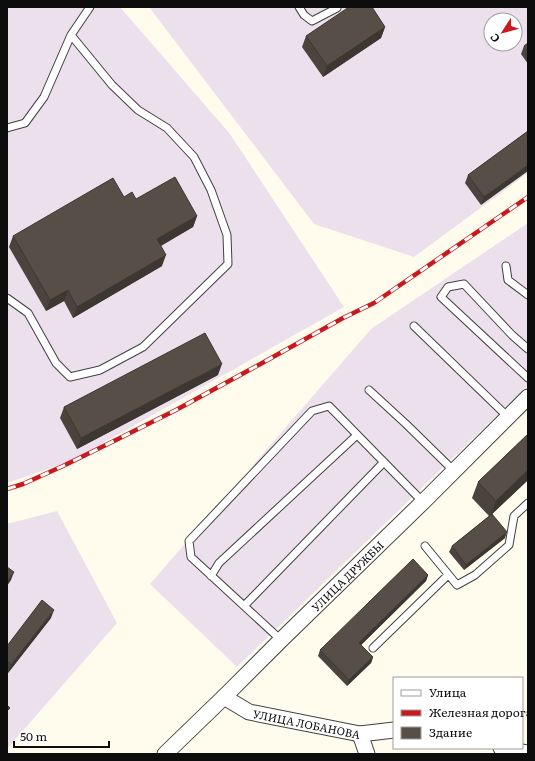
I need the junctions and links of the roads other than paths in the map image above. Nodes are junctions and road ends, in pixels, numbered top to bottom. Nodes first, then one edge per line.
1 (90, 7) edge
2 (299, 7) edge
3 (337, 8) edge
4 (71, 35) junction
5 (7, 128) edge
6 (506, 266) dead end
7 (528, 295) edge
8 (7, 298) edge
9 (414, 326) dead end
10 (528, 349) edge
11 (528, 378) edge
12 (369, 390) dead end
13 (528, 397) edge
14 (508, 417) junction
15 (357, 435) junction
16 (384, 462) junction
17 (454, 471) junction
18 (423, 502) junction
19 (528, 503) edge
20 (425, 546) dead end
21 (448, 575) junction
22 (211, 576) junction
23 (244, 606) junction
24 (281, 640) junction
25 (373, 648) dead end
26 (224, 697) junction
27 (393, 730) edge
28 (360, 734) junction
29 (506, 749) edge
30 (528, 753) edge
31 (165, 754) edge
32 (367, 754) edge

1 - 4 lane
2 - 3 lane
4 - 5 lane
4 - 8 lane
6 - 7 lane
9 - 14 lane
10 - 11 lane
12 - 17 lane
13 - 14 street, УЛИЦА ДРУЖБЫ
14 - 17 street, УЛИЦА ДРУЖБЫ
15 - 16 lane
15 - 22 lane
15 - 22 lane
16 - 18 lane
16 - 23 lane
17 - 18 street, УЛИЦА ДРУЖБЫ
18 - 24 street, УЛИЦА ДРУЖБЫ
19 - 21 lane
20 - 21 lane
21 - 25 lane
22 - 23 lane
23 - 24 lane
24 - 26 street, УЛИЦА ДРУЖБЫ
26 - 28 street, УЛИЦА ЛОБАНОВА
26 - 31 street, УЛИЦА ДРУЖБЫ
27 - 28 street, УЛИЦА ЛОБАНОВА
28 - 32 street
29 - 30 street

